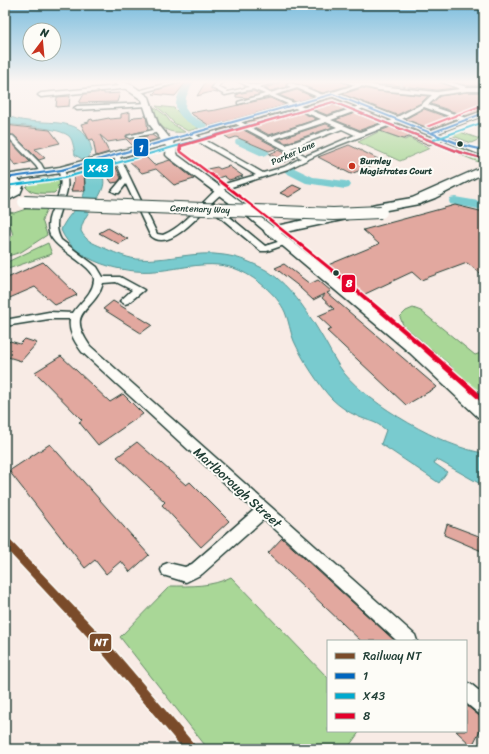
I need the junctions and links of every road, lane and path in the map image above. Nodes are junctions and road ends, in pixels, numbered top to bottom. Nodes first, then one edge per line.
1 (151, 116) edge
2 (257, 116) edge
3 (317, 116) edge
4 (337, 116) edge
5 (387, 116) edge
6 (404, 116) edge
7 (455, 116) edge
8 (476, 116) edge
9 (326, 120) junction
10 (397, 120) junction
11 (466, 120) junction
12 (236, 122) junction
13 (342, 127) junction
14 (158, 131) junction
15 (431, 133) junction
16 (190, 135) junction
17 (361, 135) junction
18 (130, 136) dead end
19 (11, 137) dead end
20 (269, 139) junction
21 (168, 141) junction
22 (286, 148) junction
23 (135, 149) junction
24 (484, 153) edge
25 (116, 155) junction
26 (172, 155) junction
27 (307, 159) junction
28 (484, 169) edge
29 (61, 170) junction
30 (40, 173) junction
31 (263, 176) junction
32 (484, 176) edge
33 (6, 178) edge
34 (127, 178) junction
35 (218, 190) junction
36 (116, 191) dead end
37 (21, 193) junction
38 (5, 198) edge
39 (5, 201) edge
40 (206, 203) junction
41 (379, 210) junction
42 (354, 214) junction
43 (271, 231) junction
44 (284, 242) junction
45 (99, 280) junction
46 (125, 301) dead end
47 (5, 323) edge
48 (74, 323) junction
49 (484, 412) edge
50 (264, 510) junction
51 (168, 570) dead end
52 (409, 640) edge
53 (467, 692) edge
54 (484, 707) edge

1 - 14 street
2 - 12 street
3 - 9 street
4 - 9 street
5 - 10 street
6 - 10 street, Parker Lane
7 - 11 street
8 - 11 street
9 - 13 street
9 - 20 street
10 - 15 street
10 - 17 street, Parker Lane
11 - 15 street
12 - 16 street
12 - 20 street
13 - 17 street
13 - 22 street
14 - 16 street
14 - 18 street
14 - 21 street
15 - 24 street
16 - 21 street
16 - 31 street
17 - 27 street, Parker Lane
19 - 30 street
20 - 22 street
21 - 23 street
21 - 26 street
22 - 27 street
23 - 25 street
23 - 26 street
25 - 29 street
25 - 34 street
26 - 35 street
27 - 31 street, Parker Lane
28 - 41 main road, Centenary Way
29 - 30 street
29 - 45 street
30 - 33 street
30 - 37 street
31 - 35 street, Parker Lane
32 - 41 main road, Centenary Way
33 - 37 main road
34 - 36 street
34 - 40 street
35 - 40 street
35 - 43 street
37 - 38 main road
37 - 39 main road, Centenary Way
37 - 41 main road, Centenary Way
37 - 42 main road, Centenary Way, bridge
40 - 44 street
41 - 42 main road, Centenary Way, bridge
42 - 43 main road, bridge
43 - 44 street
44 - 49 street
45 - 46 street
45 - 48 street
47 - 48 street
48 - 50 street, Marlborough Street
50 - 51 street
50 - 52 street, Marlborough Street
53 - 54 street

